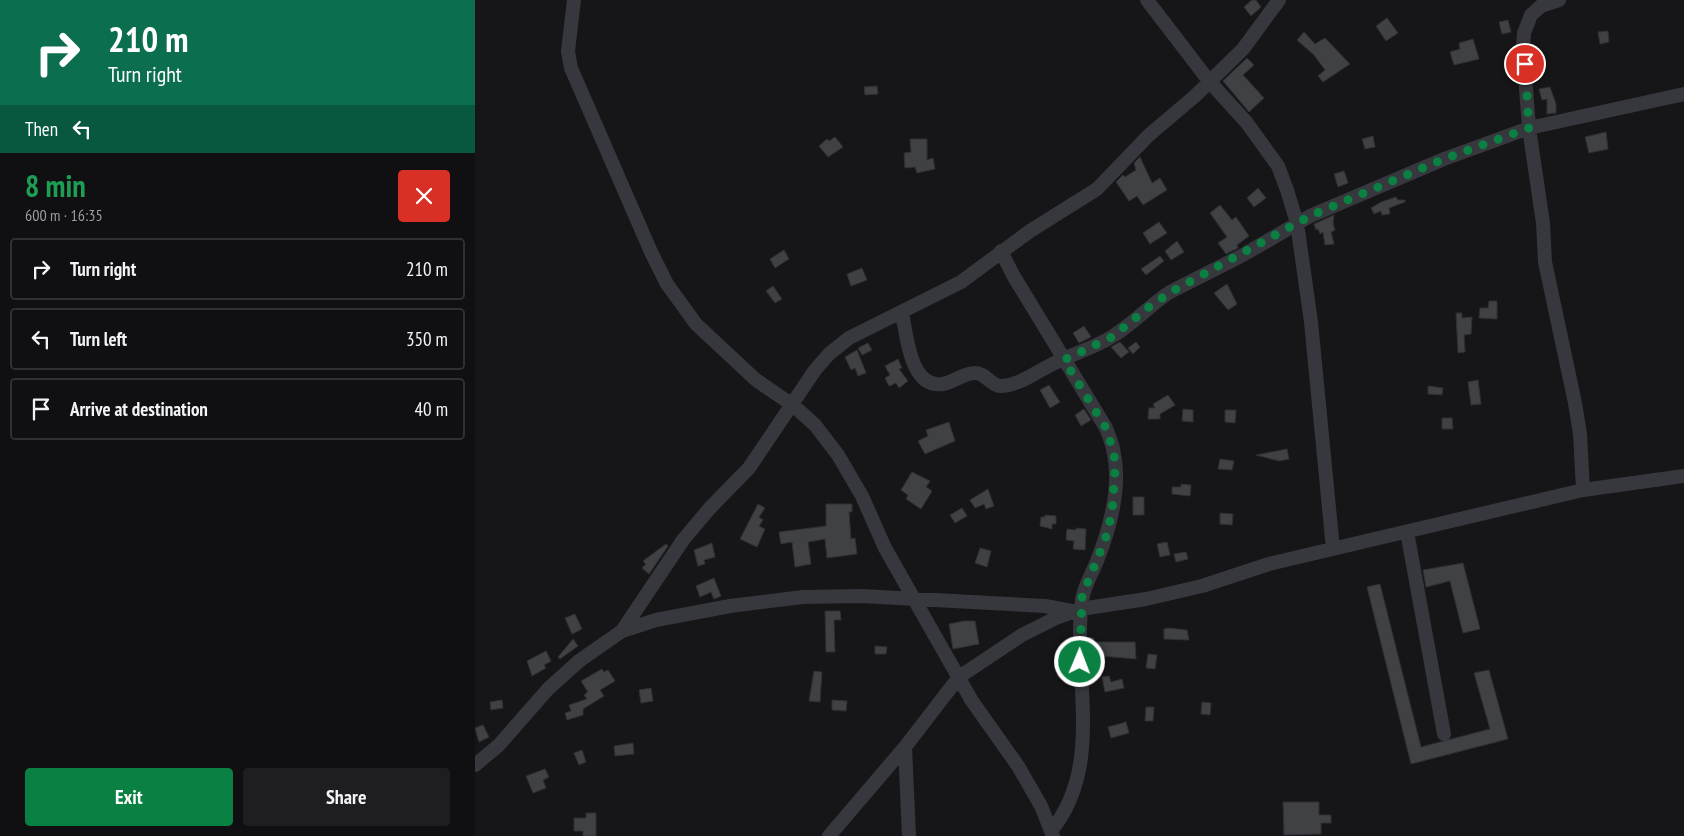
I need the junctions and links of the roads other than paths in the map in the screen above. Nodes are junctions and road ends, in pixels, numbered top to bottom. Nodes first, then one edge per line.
1 (574, 0) edge
2 (1147, 0) edge
3 (1279, 0) edge
4 (1559, 0) edge
5 (1209, 81) junction
6 (1684, 94) edge
7 (1529, 128) junction
8 (1297, 223) junction
9 (1001, 251) junction
10 (901, 313) junction
11 (1064, 360) junction
12 (794, 406) junction
13 (1684, 476) edge
14 (1583, 490) junction
15 (1407, 532) junction
16 (1333, 549) junction
17 (915, 601) junction
18 (1077, 610) junction
19 (622, 631) junction
20 (959, 677) junction
21 (1444, 734) dead end
22 (905, 747) junction
23 (475, 765) edge
24 (1052, 834) edge
25 (829, 836) edge
26 (909, 836) edge

1 - 12 street
2 - 5 street
3 - 5 street
4 - 7 street
5 - 8 street
5 - 9 street
6 - 7 street
7 - 8 street
7 - 14 street
8 - 11 street
8 - 16 street
9 - 10 street
9 - 11 street
10 - 11 street
10 - 12 street
11 - 18 street
12 - 17 street
12 - 19 street
13 - 14 street
14 - 15 street
15 - 16 street
15 - 21 street
16 - 18 street
17 - 18 street
17 - 19 street
17 - 20 street
18 - 20 street
18 - 24 street
19 - 23 street
20 - 22 street
20 - 24 street
22 - 25 street
22 - 26 street

